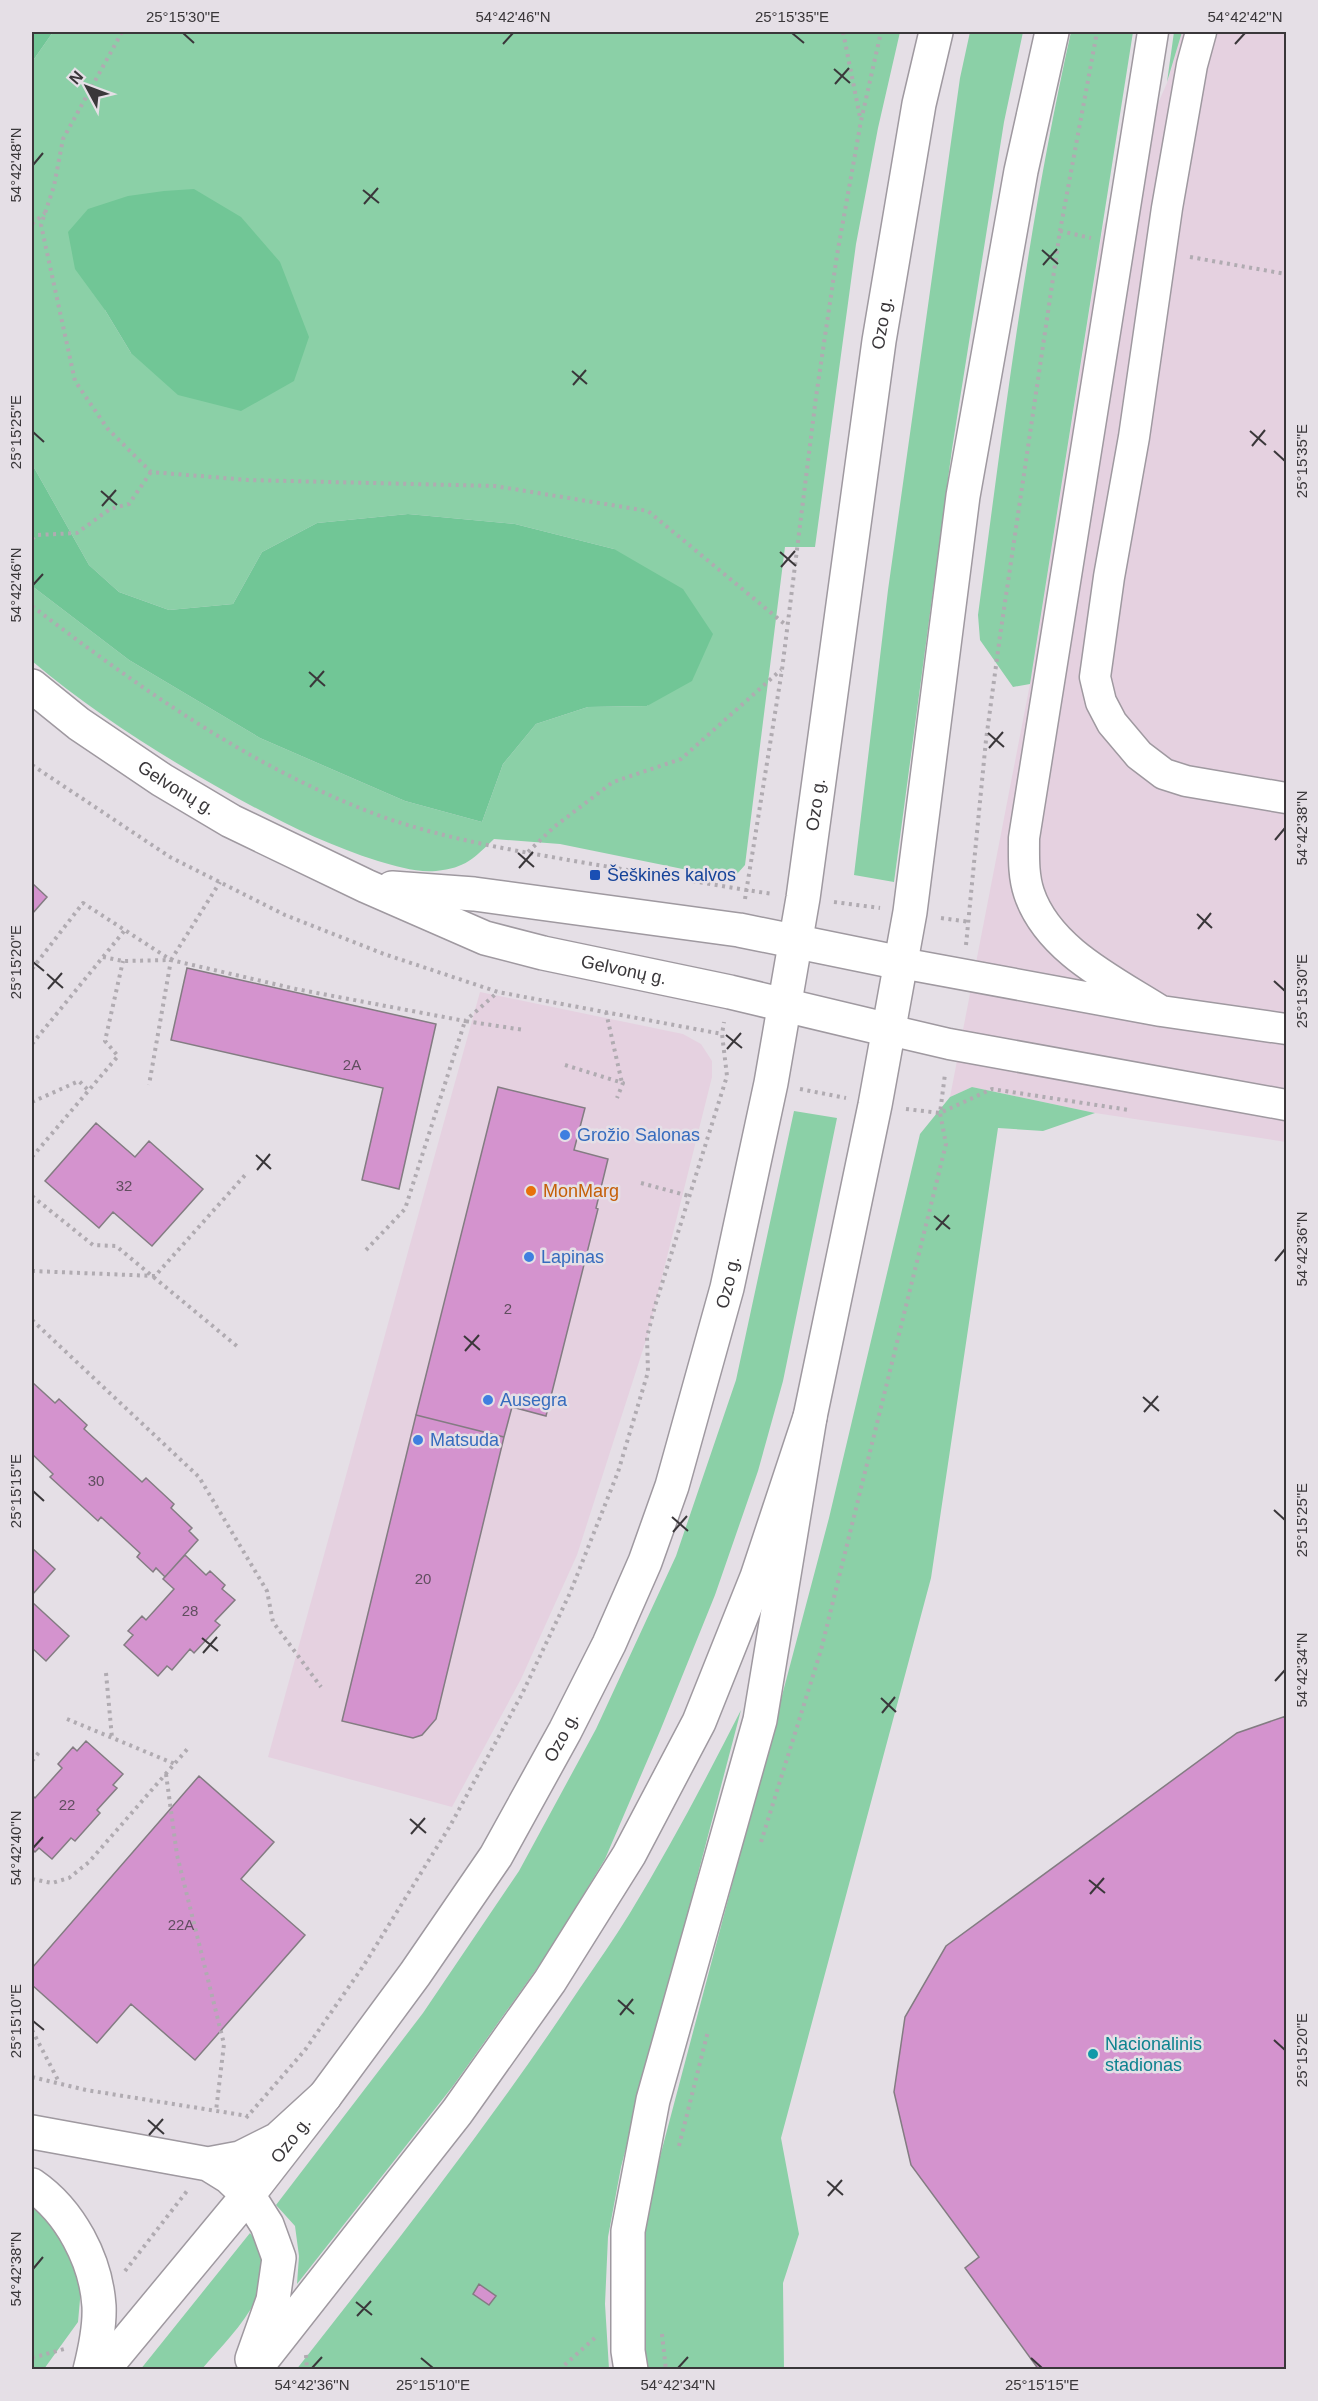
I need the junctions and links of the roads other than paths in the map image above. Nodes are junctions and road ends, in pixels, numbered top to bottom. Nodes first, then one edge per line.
1 (936, 32) edge
2 (1052, 32) edge
3 (1153, 32) edge
4 (1201, 32) edge
5 (32, 686) edge
6 (1287, 798) edge
7 (366, 886) junction
8 (795, 942) junction
9 (901, 963) junction
10 (784, 1005) junction
11 (1161, 1011) junction
12 (1287, 1029) edge
13 (889, 1030) junction
14 (1287, 1105) edge
15 (810, 1417) junction
16 (325, 2097) junction
17 (32, 2132) edge
18 (208, 2164) junction
19 (32, 2185) edge
20 (248, 2195) junction
21 (79, 2359) edge
22 (103, 2370) edge
23 (248, 2370) edge
24 (254, 2370) edge
25 (631, 2370) edge

1 - 8 main road, Ozo g.
2 - 9 main road
3 - 11 street
4 - 6 street
5 - 7 main road, Gelvonų g.
7 - 8 main road, Gelvonų g.
7 - 10 main road, Gelvonų g.
8 - 9 main road, Gelvonų g.
8 - 10 main road, Ozo g.
9 - 11 street
9 - 13 main road
10 - 13 main road, Gelvonų g.
10 - 16 main road, Ozo g.
11 - 12 street
13 - 14 street
13 - 15 main road
15 - 24 main road
15 - 25 main road
16 - 18 main road
16 - 20 main road, Ozo g.
17 - 18 main road
18 - 20 main road
19 - 21 main road
20 - 22 main road, Ozo g.
20 - 23 main road

